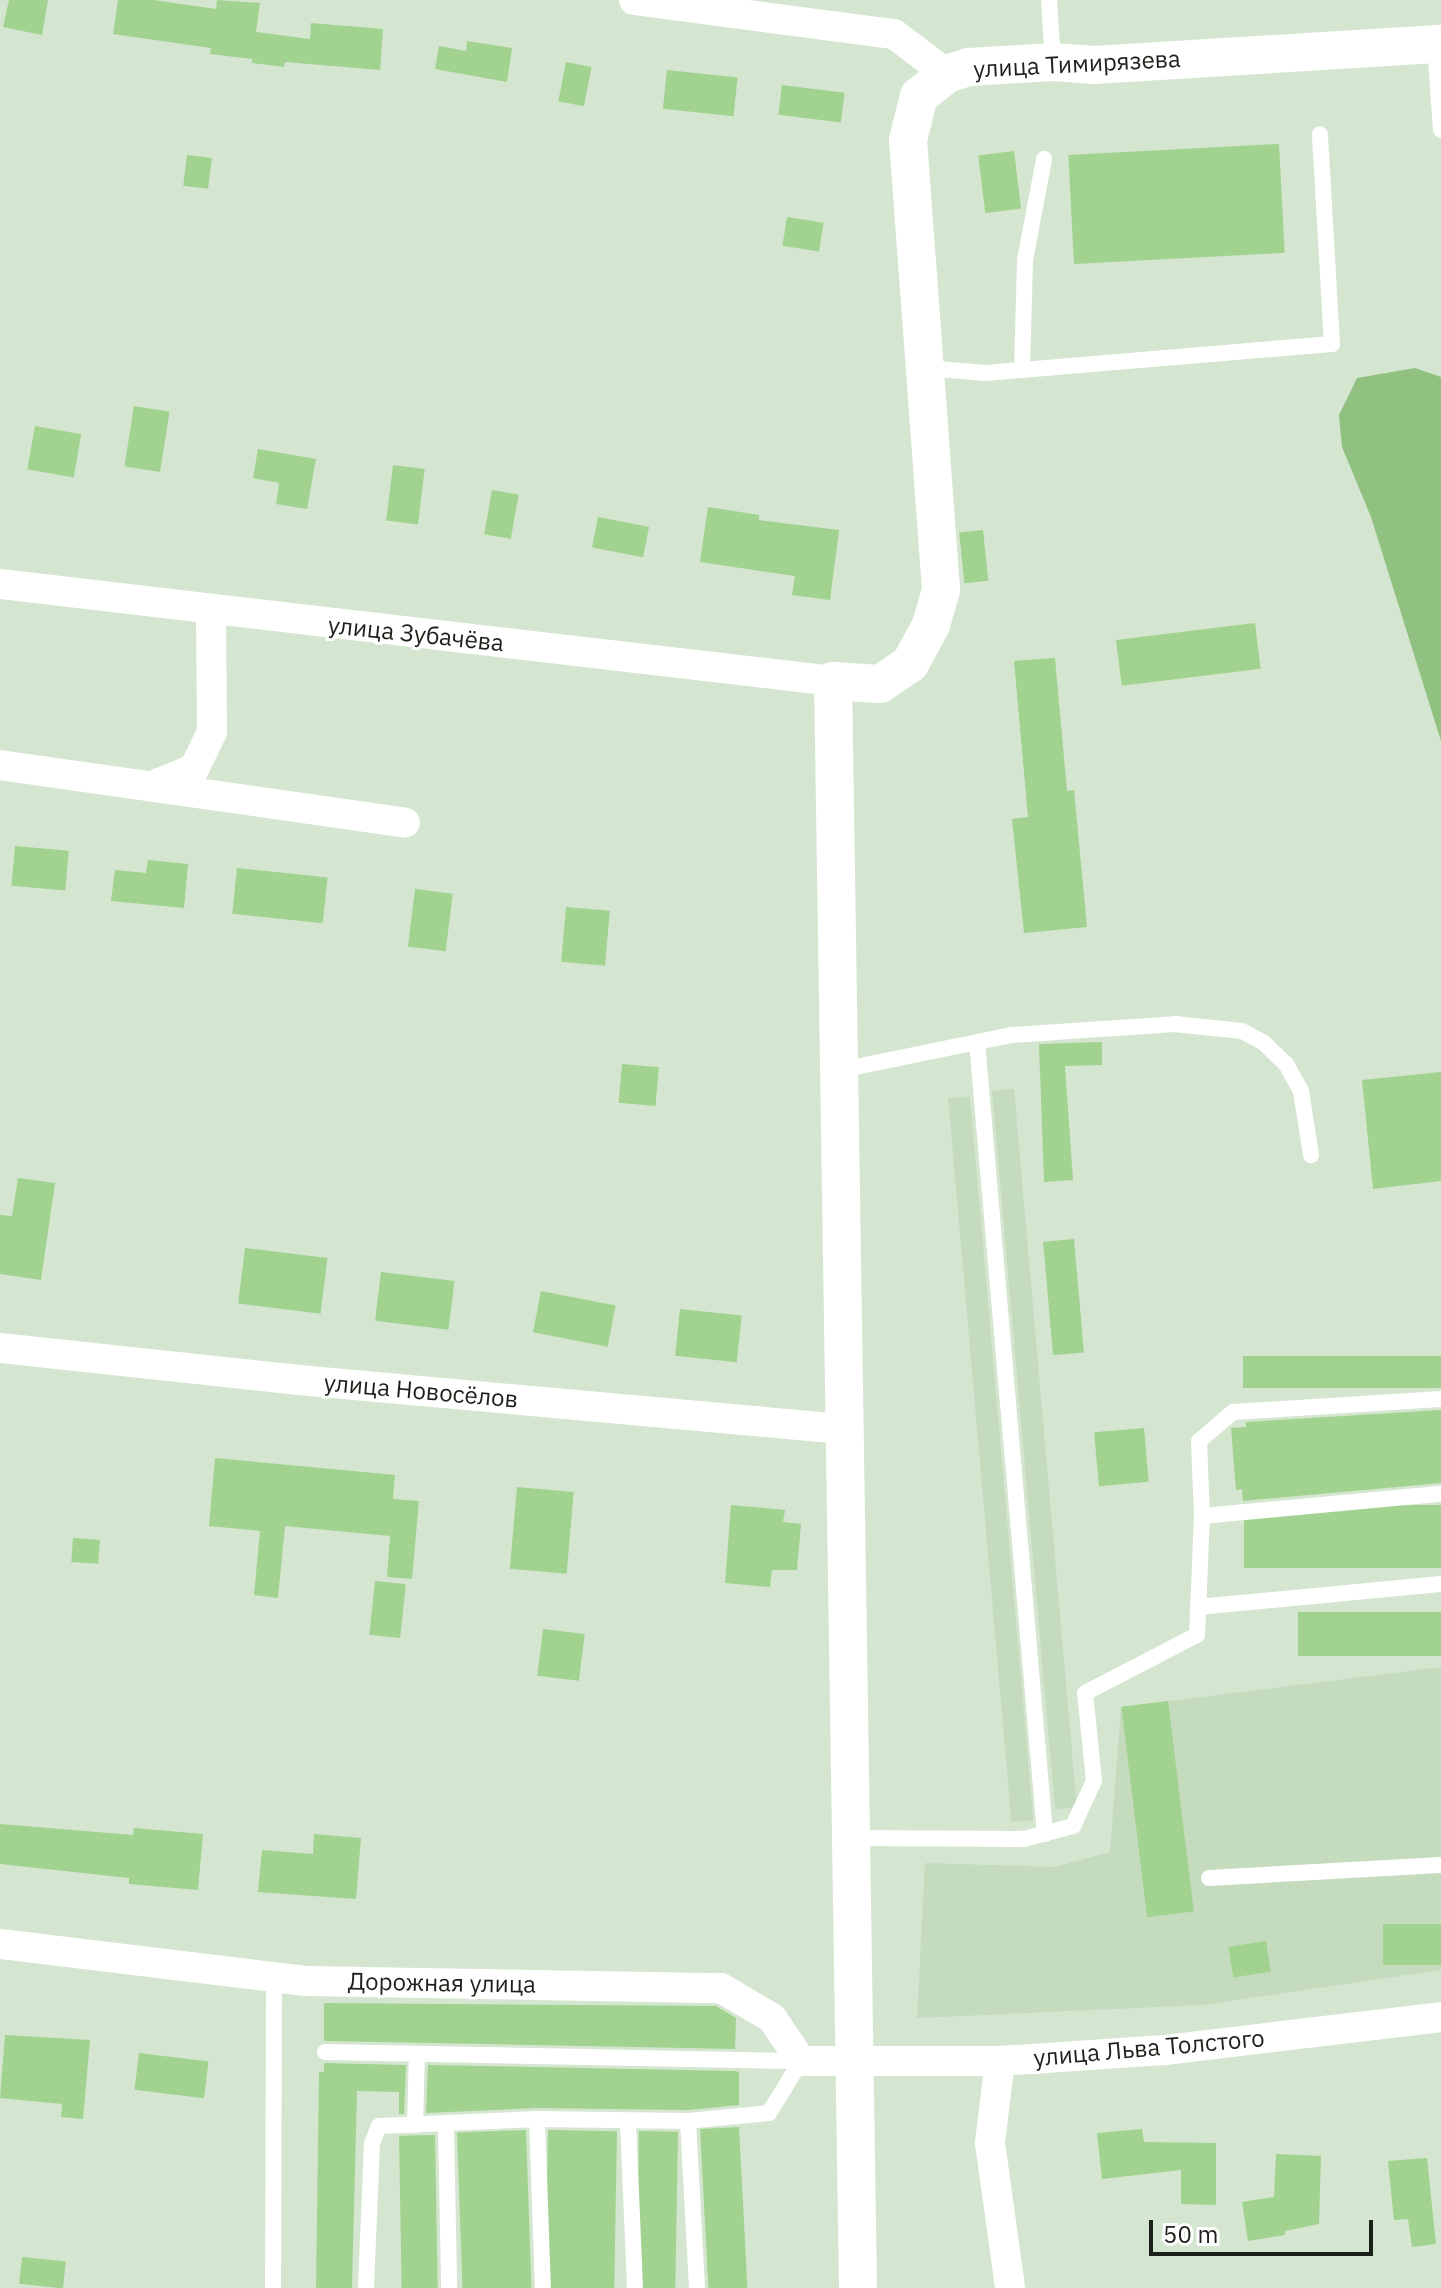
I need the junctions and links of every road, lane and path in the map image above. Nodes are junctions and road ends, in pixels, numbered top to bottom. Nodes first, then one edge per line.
1 (634, 0) edge
2 (1049, 0) edge
3 (1438, 45) edge
4 (1053, 62) junction
5 (947, 74) junction
6 (1441, 130) edge
7 (1320, 134) dead end
8 (1044, 159) dead end
9 (926, 368) junction
10 (1022, 370) junction
11 (0, 584) edge
12 (211, 610) junction
13 (833, 681) junction
14 (0, 765) edge
15 (153, 786) junction
16 (405, 823) dead end
17 (977, 1042) junction
18 (841, 1070) junction
19 (1311, 1155) dead end
20 (0, 1348) edge
21 (1441, 1399) edge
22 (843, 1429) junction
23 (1441, 1494) edge
24 (1202, 1516) junction
25 (1441, 1584) edge
26 (1198, 1607) junction
27 (1045, 1834) junction
28 (848, 1837) junction
29 (1441, 1865) edge
30 (1209, 1878) dead end
31 (0, 1944) edge
32 (274, 1977) junction
33 (1441, 2017) edge
34 (325, 2052) dead end
35 (417, 2054) junction
36 (801, 2061) junction
37 (1000, 2061) junction
38 (856, 2063) junction
39 (537, 2119) junction
40 (628, 2121) junction
41 (688, 2121) junction
42 (415, 2125) junction
43 (446, 2125) junction
44 (273, 2288) edge
45 (366, 2288) edge
46 (449, 2288) edge
47 (543, 2288) edge
48 (635, 2288) edge
49 (697, 2288) edge
50 (858, 2288) edge
51 (1010, 2288) edge

1 - 5 street, улица Тимирязева
2 - 4 lane
3 - 4 street, улица Тимирязева
3 - 6 lane
4 - 5 street, улица Тимирязева
5 - 9 street
7 - 10 lane
8 - 10 lane
9 - 10 lane
9 - 13 street
11 - 12 street, улица Зубачёва
12 - 13 street, улица Зубачёва
12 - 15 street
13 - 18 street
14 - 15 street
15 - 16 street
17 - 18 lane
17 - 19 lane
17 - 27 lane
18 - 22 street
20 - 22 street, улица Новосёлов
21 - 24 lane
22 - 28 street
23 - 24 lane
24 - 26 lane
25 - 26 lane
26 - 27 lane
27 - 28 lane
28 - 38 street
29 - 30 lane
31 - 32 street, Дорожная улица
32 - 36 street, Дорожная улица
32 - 44 lane
33 - 37 street, улица Льва Толстого
34 - 35 lane
35 - 36 lane
35 - 42 lane
36 - 38 street
36 - 41 lane
37 - 38 street, улица Льва Толстого
37 - 51 street
38 - 50 street
39 - 40 lane
39 - 43 lane
39 - 47 lane
40 - 41 lane
40 - 48 lane
41 - 49 lane
42 - 43 lane
42 - 45 lane
43 - 46 lane

